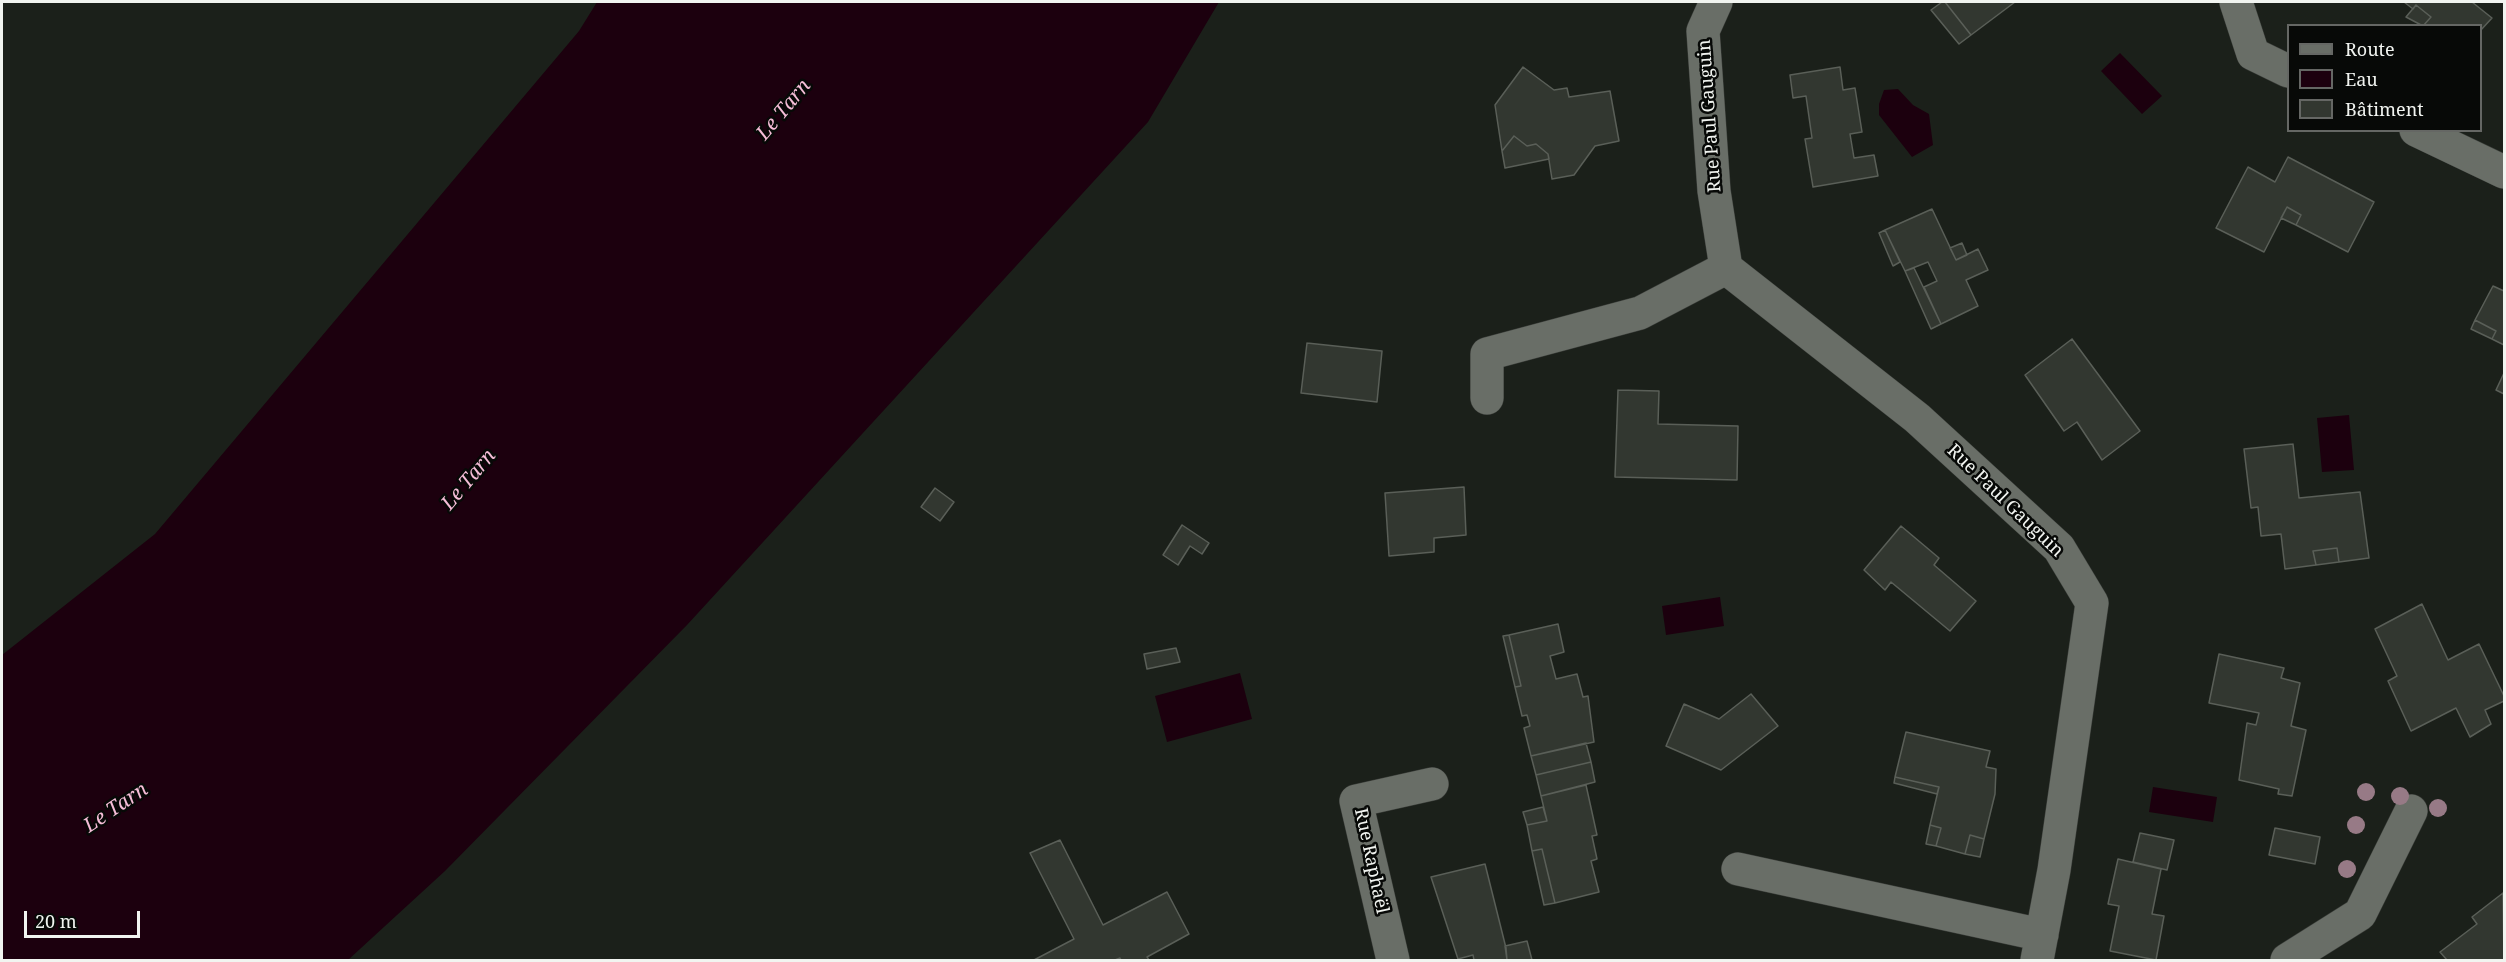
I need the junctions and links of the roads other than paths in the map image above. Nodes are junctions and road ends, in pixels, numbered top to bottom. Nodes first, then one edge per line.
1 (1716, 2) edge
2 (2236, 2) edge
3 (2287, 70) edge
4 (2420, 132) edge
5 (2505, 172) edge
6 (1726, 268) junction
7 (1487, 399) dead end
8 (1432, 784) dead end
9 (2411, 811) dead end
10 (1738, 869) dead end
11 (2039, 948) edge
12 (1393, 960) edge
13 (2287, 960) edge

1 - 6 street, Rue Paul Gauguin
2 - 3 street
4 - 5 street
6 - 7 street
6 - 11 street, Rue Paul Gauguin
8 - 12 street, Rue Raphaël
9 - 13 street
10 - 11 street, Rue Paul Gauguin

